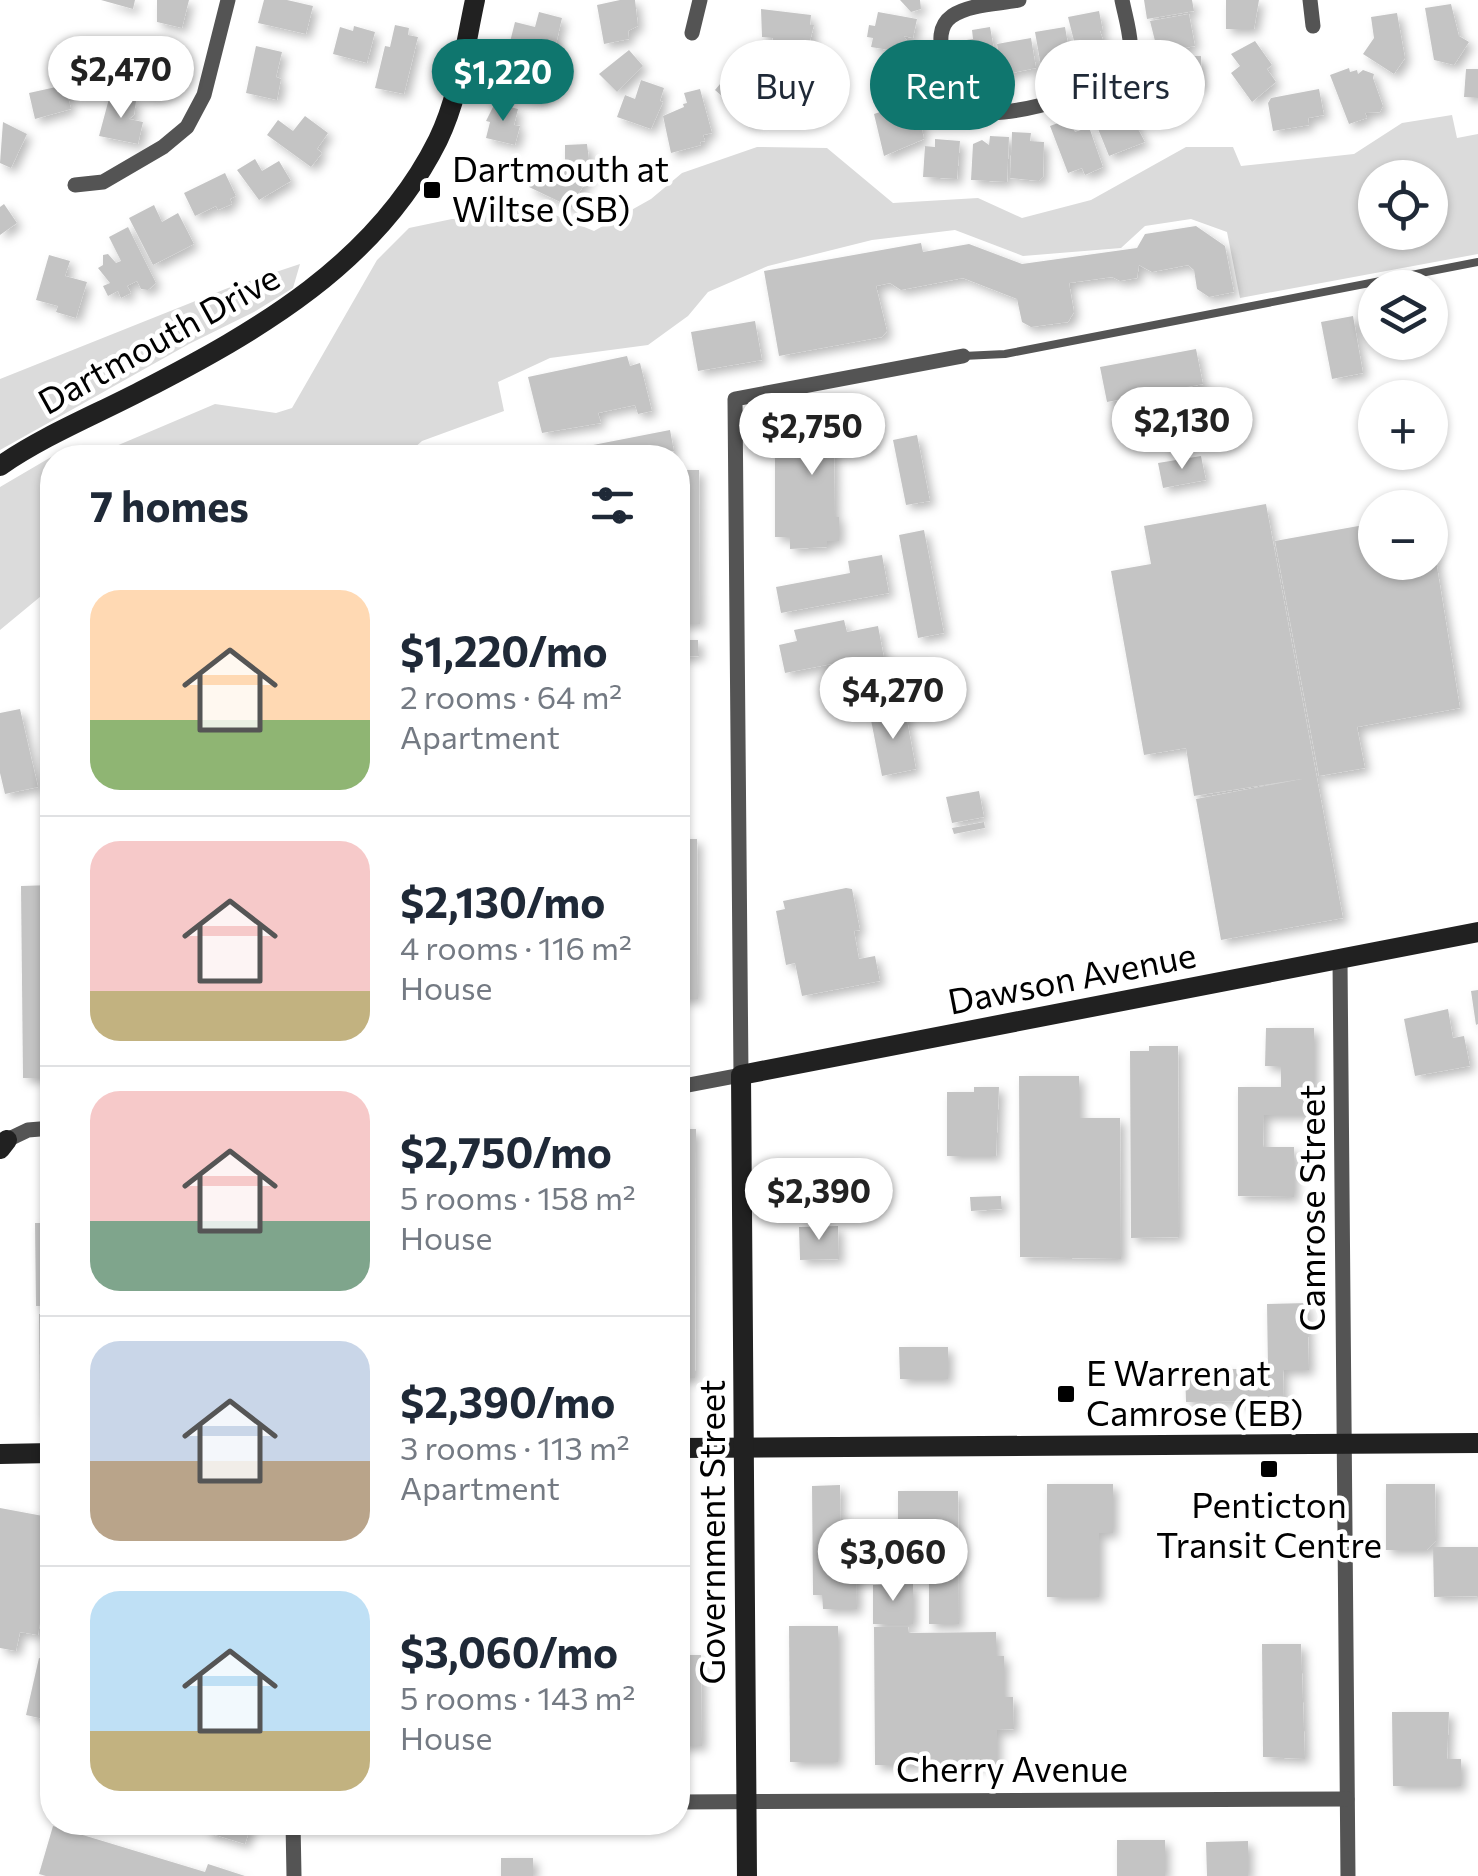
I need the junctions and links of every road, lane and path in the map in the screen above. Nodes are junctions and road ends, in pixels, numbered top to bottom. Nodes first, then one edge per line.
1 (228, 0) edge
2 (476, 0) edge
3 (700, 0) edge
4 (1019, 0) edge
5 (1122, 0) edge
6 (1310, 0) edge
7 (1313, 26) dead end
8 (692, 32) dead end
9 (76, 185) dead end
10 (1478, 262) edge
11 (963, 356) joint
12 (0, 466) edge
13 (1478, 932) edge
14 (1340, 960) junction
15 (741, 1075) junction
16 (690, 1085) edge
17 (40, 1129) edge
18 (4, 1144) edge
19 (1478, 1443) edge
20 (1345, 1444) junction
21 (690, 1448) edge
22 (746, 1448) junction
23 (40, 1453) edge
24 (0, 1454) edge
25 (1347, 1798) junction
26 (746, 1801) junction
27 (690, 1802) edge
28 (293, 1835) edge
29 (294, 1876) edge
30 (747, 1876) edge
31 (1348, 1876) edge

1 - 9 street
2 - 12 street, Dartmouth Drive
3 - 8 street
4 - 5 street
6 - 7 street
10 - 11 lane
11 - 15 street, Government Street
13 - 14 street, Dawson Avenue
14 - 15 street, Dawson Avenue
14 - 20 street, Camrose Street
15 - 16 street, Dawson Avenue
15 - 22 street, Government Street
17 - 18 street
19 - 20 street
20 - 22 street
20 - 25 street, Camrose Street
21 - 22 street
22 - 26 street, Government Street
23 - 24 street
25 - 26 street, Cherry Avenue
25 - 31 street, Camrose Street
26 - 27 street, Cherry Avenue
26 - 30 street, Government Street
28 - 29 street

